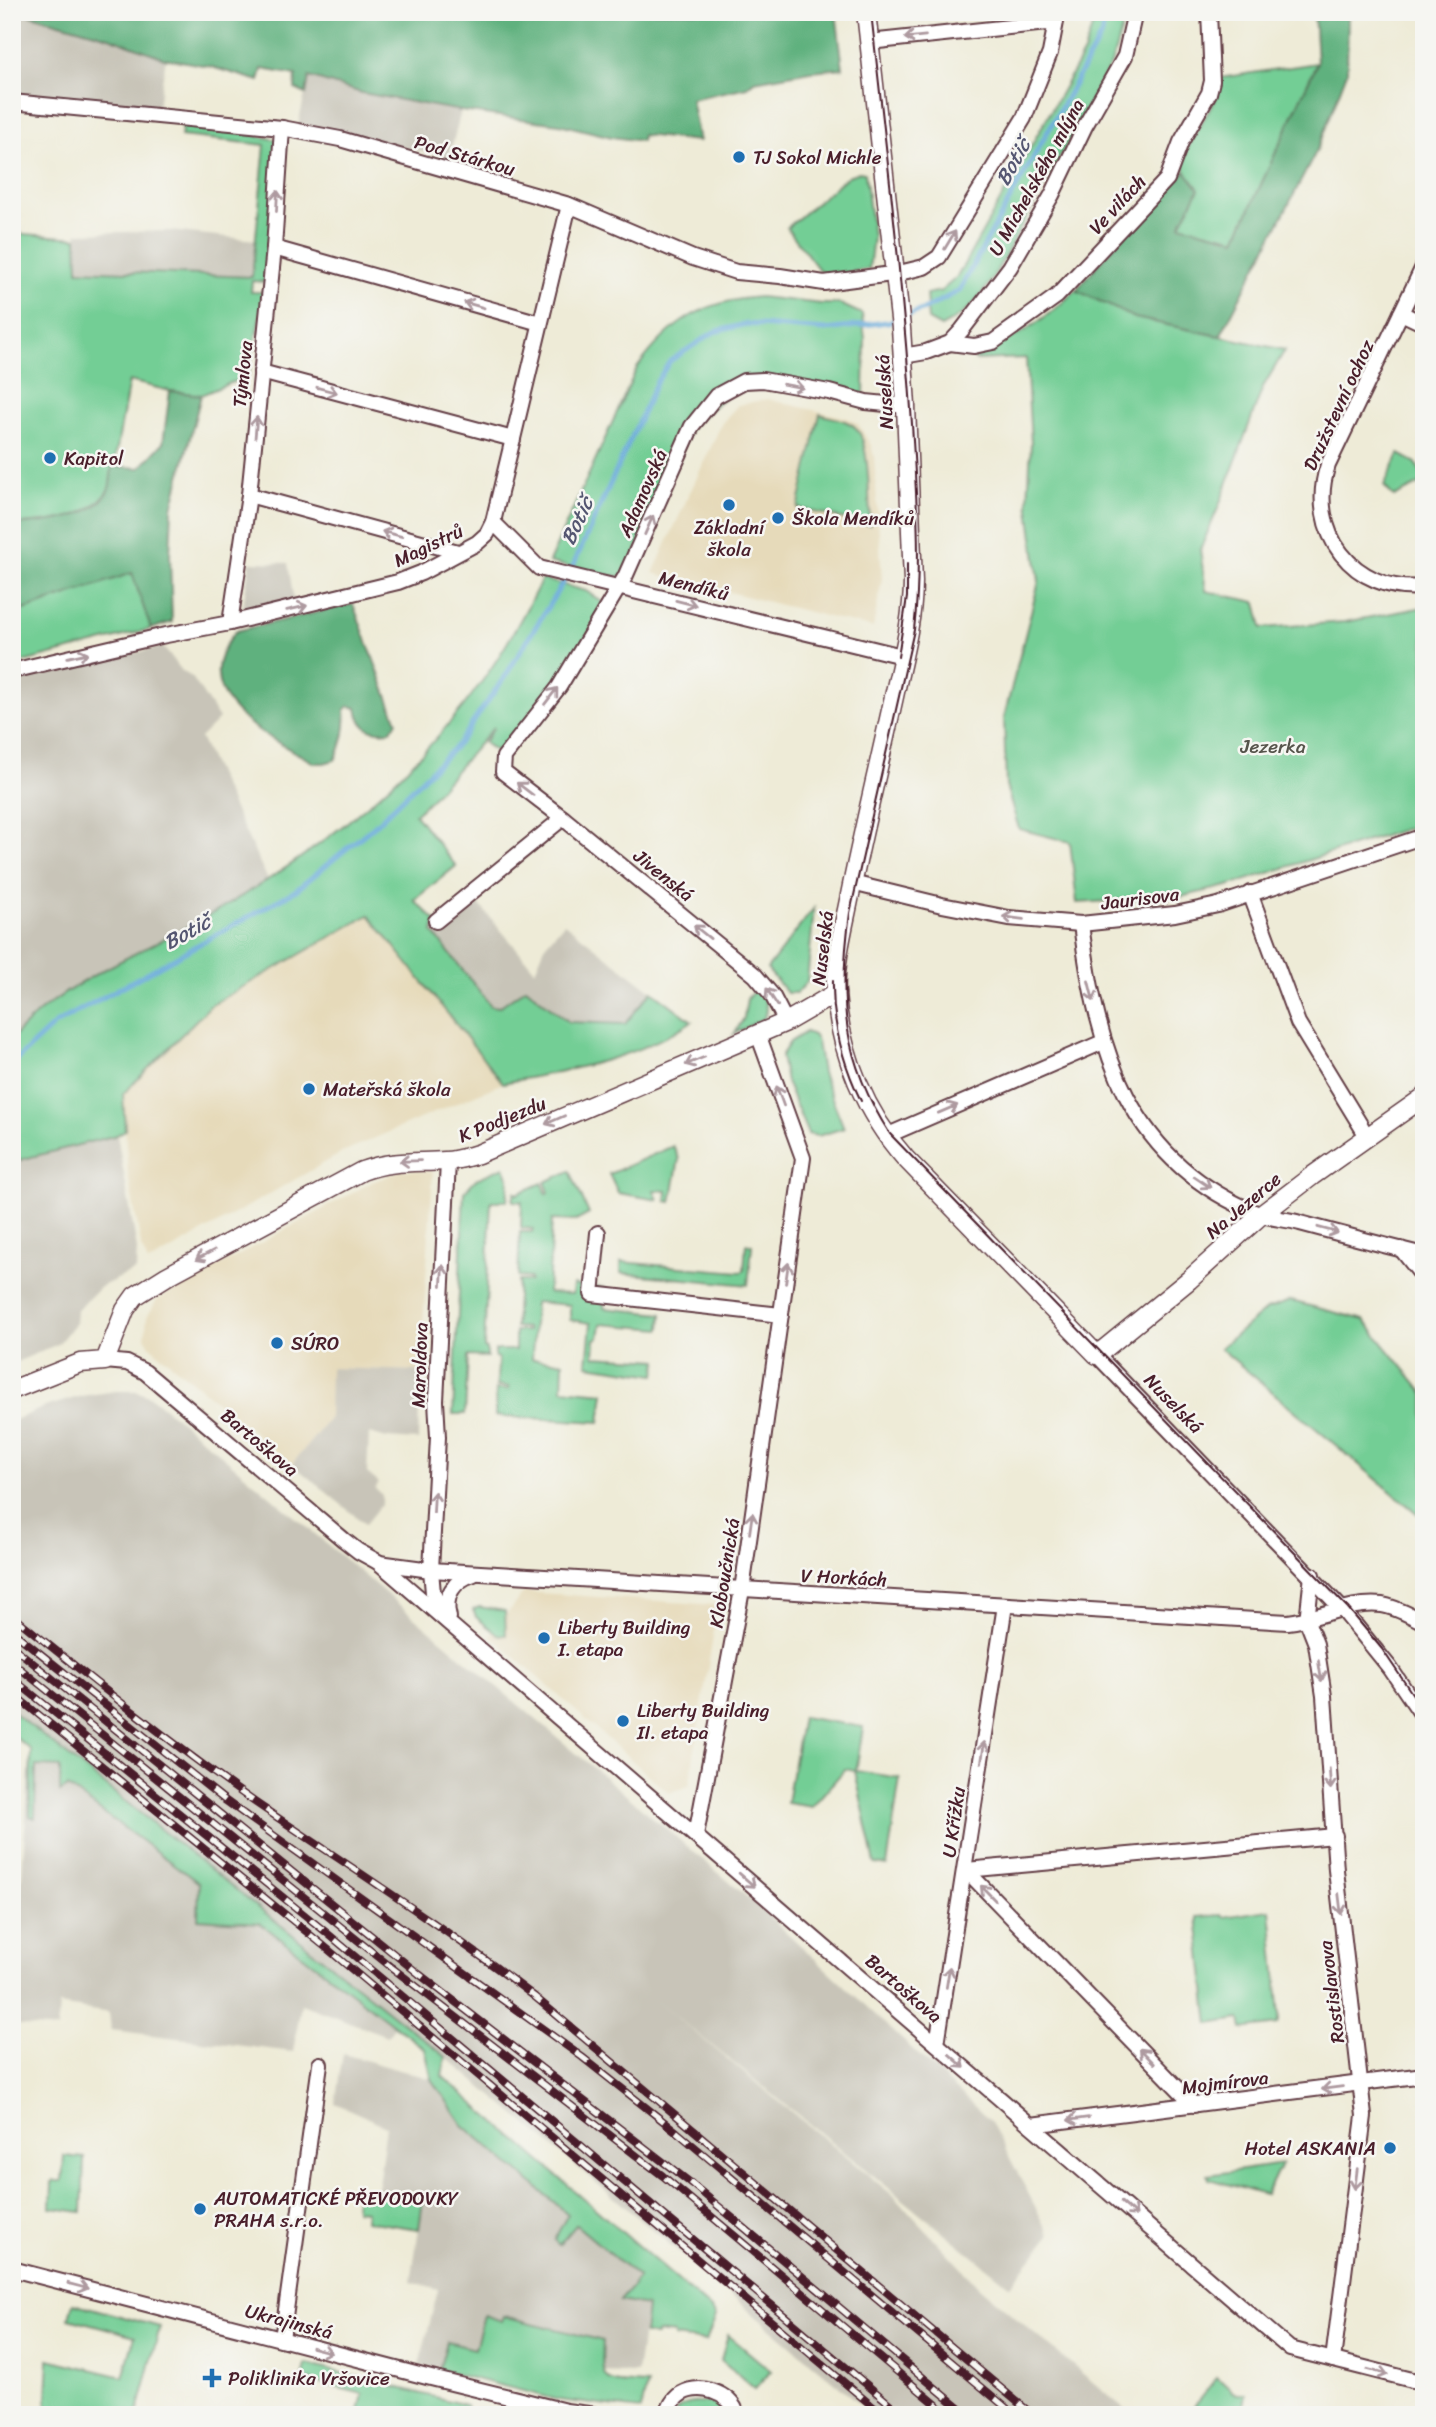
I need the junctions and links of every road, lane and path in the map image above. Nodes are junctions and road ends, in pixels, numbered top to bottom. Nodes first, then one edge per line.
1 (866, 12) edge
2 (1135, 12) edge
3 (1209, 12) edge
4 (869, 42) junction
5 (12, 102) edge
6 (282, 128) junction
7 (569, 205) junction
8 (274, 248) junction
9 (1424, 265) edge
10 (895, 274) junction
11 (1401, 313) junction
12 (540, 323) junction
13 (1424, 324) edge
14 (950, 343) junction
15 (903, 356) junction
16 (261, 372) junction
17 (906, 406) junction
18 (513, 439) junction
19 (250, 495) junction
20 (492, 522) junction
21 (458, 552) junction
22 (620, 586) junction
23 (1424, 587) edge
24 (230, 623) junction
25 (902, 656) junction
26 (12, 671) edge
27 (503, 772) joint
28 (563, 818) junction
29 (1424, 836) edge
30 (852, 883) junction
31 (1250, 893) junction
32 (436, 921) dead end
33 (1081, 924) junction
34 (836, 993) junction
35 (786, 1022) junction
36 (758, 1034) junction
37 (1103, 1042) junction
38 (1424, 1097) edge
39 (886, 1136) junction
40 (1367, 1136) junction
41 (448, 1161) junction
42 (1261, 1215) junction
43 (598, 1233) dead end
44 (1401, 1249) junction
45 (1424, 1255) edge
46 (1424, 1278) edge
47 (781, 1315) junction
48 (1097, 1355) junction
49 (105, 1361) junction
50 (12, 1390) edge
51 (378, 1562) junction
52 (430, 1570) junction
53 (481, 1573) junction
54 (1312, 1575) junction
55 (741, 1590) junction
56 (1005, 1605) junction
57 (1343, 1610) junction
58 (1307, 1620) junction
59 (1424, 1622) edge
60 (457, 1630) junction
61 (1424, 1718) edge
62 (696, 1835) junction
63 (1335, 1836) junction
64 (966, 1870) junction
65 (937, 2044) junction
66 (320, 2064) dead end
67 (1424, 2075) edge
68 (1361, 2084) junction
69 (1194, 2105) junction
70 (1031, 2125) junction
71 (12, 2269) edge
72 (282, 2339) junction
73 (1333, 2360) junction
74 (1424, 2384) edge
75 (566, 2413) edge
76 (597, 2415) edge
77 (667, 2415) edge
78 (737, 2415) edge

1 - 4 street, Nuselská
2 - 14 street, U Michelského mlýna
3 - 14 street, Ve vilách
4 - 10 street, Nuselská
10 -> 4 street, U Michelského mlýna
5 - 6 street, Pod Stárkou
6 - 7 street, Pod Stárkou
8 -> 6 street, Týmlova
7 - 10 street, Pod Stárkou
7 - 12 street, Magistrů
12 -> 8 street
8 - 16 street, Týmlova
9 - 11 street, Družstevní ochoz
10 - 15 street, Nuselská
11 - 13 street
11 - 23 street, Družstevní ochoz
12 - 18 street, Magistrů
14 - 15 street
15 - 17 street, Nuselská
16 -> 18 street
19 -> 16 street, Týmlova
22 -> 17 street, Adamovská
17 - 25 street, Nuselská
18 - 20 street, Magistrů
21 -> 19 street
19 - 24 street, Týmlova
20 - 21 street, Magistrů
20 - 22 street, Mendíků
24 -> 21 street, Magistrů
22 -> 25 street, Mendíků
27 -> 22 street, Adamovská
26 -> 24 street, Magistrů
25 - 30 street, Nuselská
28 -> 27 street, Jivenská
28 - 32 street
35 -> 28 street, Jivenská
29 - 31 street, Jaurisova
33 -> 30 street, Jaurisova
30 - 34 street, Nuselská
31 - 33 street, Jaurisova
31 - 40 street
33 -> 37 street
34 - 35 street, K Podjezdu
34 - 39 street, Nuselská
35 - 36 street, K Podjezdu
36 -> 41 street, K Podjezdu
47 -> 36 street, Kloboučnická
39 -> 37 street
37 -> 42 street
38 - 40 street, Na Jezerce
39 - 48 street, Nuselská
40 - 42 street, Na Jezerce
41 -> 49 street, K Podjezdu
52 -> 41 street, Maroldova
42 -> 44 street
42 - 48 street, Na Jezerce
43 - 47 street
44 - 45 street
44 - 46 street
55 -> 47 street, Kloboučnická
48 - 54 street, Nuselská
49 - 50 street, Bartoškova
49 - 51 street, Bartoškova
51 - 52 street, V Horkách
51 - 60 street, Bartoškova
52 - 53 street, V Horkách
52 - 60 street, Bartoškova
53 - 55 street, V Horkách
53 - 60 street
54 - 57 street, Nuselská
54 - 58 street
55 - 56 street, V Horkách
55 - 62 street, Kloboučnická
56 - 58 street, V Horkách
64 -> 56 street, U Křížku
57 - 58 street, V Horkách
57 - 59 street, V Horkách
57 - 61 street, Nuselská
58 -> 63 street, Rostislavova
60 - 62 street, Bartoškova
62 -> 65 street, Bartoškova
63 - 64 street
63 -> 68 street, Rostislavova
65 -> 64 street, U Křížku
69 -> 64 street
65 -> 70 street, Bartoškova
66 - 72 street
67 - 68 street, Mojmírova
68 -> 69 street, Mojmírova
68 -> 73 street, Rostislavova
69 -> 70 street, Mojmírova
70 -> 73 street, Bartoškova
71 -> 72 street, Ukrajinská
72 -> 75 street, Ukrajinská
73 -> 74 street, Bartoškova
75 - 76 street, Ukrajinská
77 - 78 street

